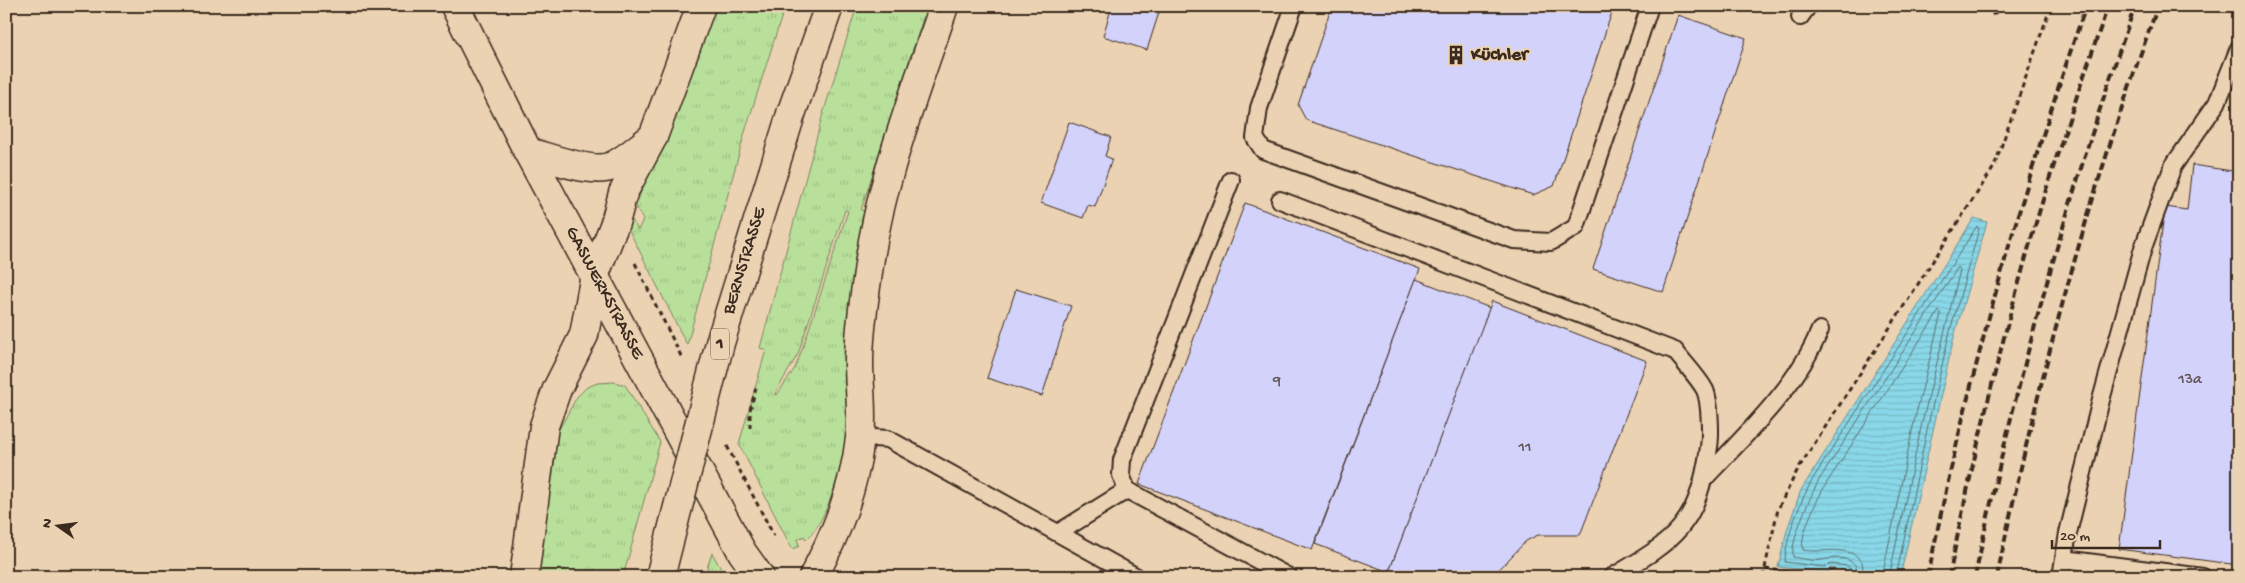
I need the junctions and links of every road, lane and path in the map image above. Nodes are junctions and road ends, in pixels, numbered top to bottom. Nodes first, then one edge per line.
1 (454, 6) edge
2 (701, 6) edge
3 (829, 6) edge
4 (944, 6) edge
5 (1294, 6) edge
6 (1650, 6) edge
7 (2005, 6) edge
8 (2051, 6) edge
9 (1992, 15) dead end
10 (2239, 48) edge
11 (653, 137) junction
12 (528, 152) junction
13 (1231, 180) dead end
14 (1280, 200) dead end
15 (595, 274) junction
16 (1820, 330) dead end
17 (756, 388) dead end
18 (750, 428) dead end
19 (860, 437) junction
20 (1705, 478) junction
21 (1127, 490) junction
22 (1058, 534) junction
23 (2064, 558) junction
24 (1765, 569) junction
25 (524, 577) edge
26 (660, 577) edge
27 (760, 577) edge
28 (813, 577) edge
29 (1137, 577) edge
30 (1288, 577) edge
31 (1612, 577) edge
32 (1764, 577) edge
33 (1830, 577) edge
34 (2061, 577) edge
35 (2203, 577) edge

1 - 12 street, GASWERKSTRASSE
2 - 11 street
3 - 26 street, BERNSTRASSE / 1, bridge
4 - 19 street
5 - 6 lane
7 - 9 path
8 - 24 path
10 - 23 lane
11 - 12 street
11 - 15 street
12 - 15 street, GASWERKSTRASSE
13 - 21 lane
14 - 20 lane
15 - 25 street
15 - 27 street, GASWERKSTRASSE
16 - 20 lane
17 - 18 path
19 - 22 lane
19 - 28 street
20 - 31 lane
21 - 22 lane
21 - 30 lane
22 - 29 lane
23 - 34 lane
23 - 35 lane
24 - 32 path
24 - 33 path

